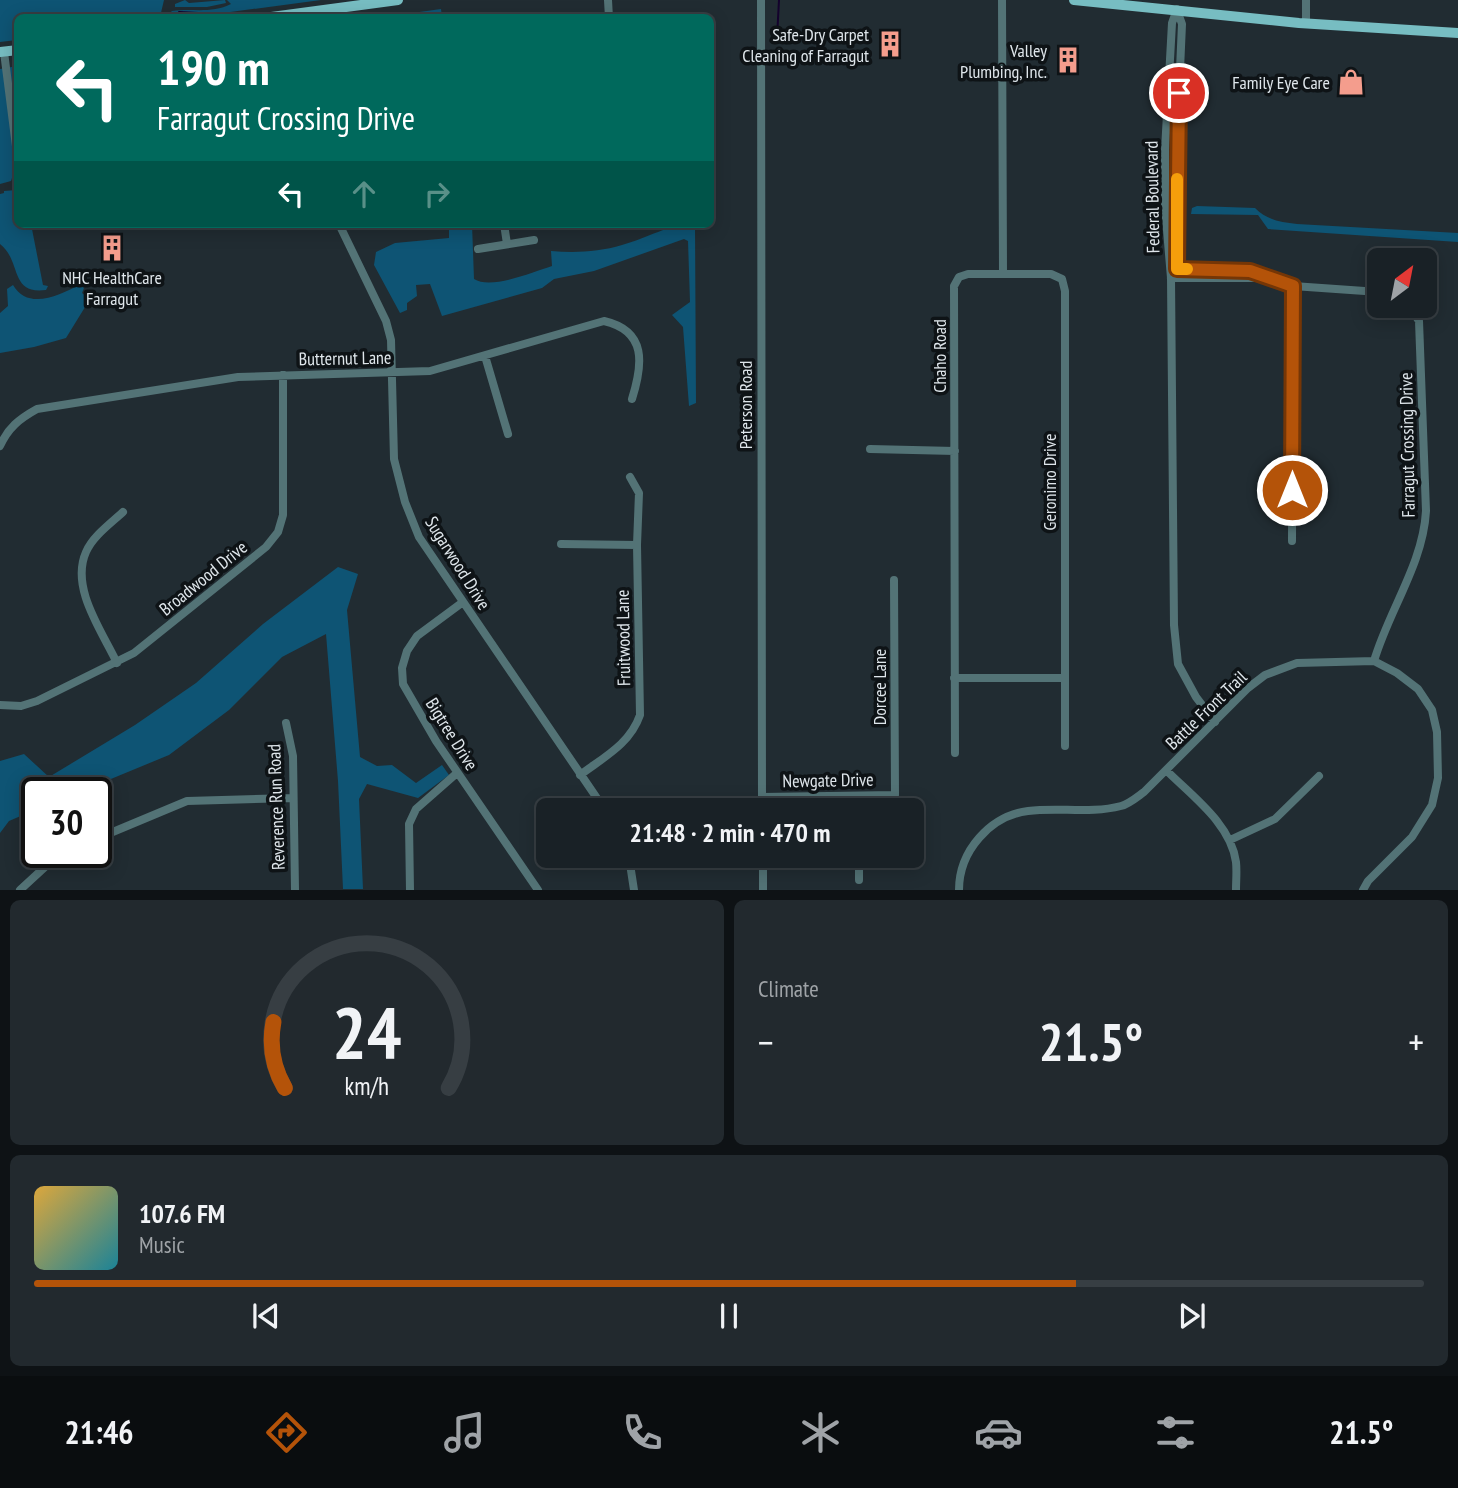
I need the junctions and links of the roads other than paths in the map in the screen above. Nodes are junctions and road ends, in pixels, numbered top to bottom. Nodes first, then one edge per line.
1 (398, 0) edge
2 (761, 0) edge
3 (1002, 0) edge
4 (1074, 0) edge
5 (1306, 0) edge
6 (1177, 9) junction
7 (312, 14) edge
8 (1306, 23) junction
9 (1458, 33) edge
10 (2, 52) edge
11 (14, 134) edge
12 (341, 228) edge
13 (505, 228) edge
14 (534, 240) dead end
15 (507, 244) junction
16 (478, 249) dead end
17 (1173, 269) junction
18 (1003, 273) junction
19 (1207, 274) junction
20 (1171, 278) junction
21 (1293, 286) junction
22 (1367, 291) edge
23 (1417, 318) edge
24 (485, 356) junction
25 (392, 374) junction
26 (283, 375) junction
27 (632, 399) dead end
28 (509, 434) dead end
29 (0, 446) edge
30 (870, 449) dead end
31 (955, 451) junction
32 (630, 477) dead end
33 (123, 512) dead end
34 (1292, 541) dead end
35 (561, 544) dead end
36 (637, 545) junction
37 (894, 580) dead end
38 (463, 602) junction
39 (1374, 661) junction
40 (117, 663) junction
41 (954, 678) junction
42 (1065, 678) junction
43 (0, 705) edge
44 (1215, 722) junction
45 (286, 723) dead end
46 (1065, 746) dead end
47 (956, 753) dead end
48 (1167, 771) junction
49 (457, 773) junction
50 (580, 775) junction
51 (1320, 776) dead end
52 (895, 795) joint
53 (859, 796) joint
54 (762, 797) joint
55 (596, 798) edge
56 (293, 799) junction
57 (112, 832) edge
58 (1230, 841) junction
59 (43, 868) edge
60 (631, 868) edge
61 (763, 868) edge
62 (859, 868) edge
63 (859, 880) dead end
64 (20, 890) edge
65 (295, 890) edge
66 (410, 890) edge
67 (538, 890) edge
68 (634, 890) edge
69 (763, 890) edge
70 (959, 890) edge
71 (1236, 890) edge
72 (1363, 890) edge

1 - 7 main road
2 - 54 street, Peterson Road
3 - 18 street
4 - 6 main road
5 - 8 street
6 - 8 main road
6 - 17 street, Federal Boulevard
8 - 9 main road
10 - 11 street
12 - 25 street, Sugarwood Drive
13 - 15 street
14 - 15 street
15 - 16 street
17 - 19 street
17 - 20 street, Federal Boulevard
18 - 31 street, Chaho Road
18 - 42 street, Geronimo Drive
19 - 20 street
19 - 21 street
20 - 44 street, Federal Boulevard
21 - 22 street
21 - 34 street
23 - 39 street, Farragut Crossing Drive
24 - 25 street, Butternut Lane
24 - 27 street, Butternut Lane
24 - 28 street
25 - 26 street, Butternut Lane
25 - 38 street, Sugarwood Drive
26 - 29 street, Butternut Lane
26 - 40 street, Broadwood Drive
30 - 31 street
31 - 41 street, Chaho Road
32 - 36 street, Fruitwood Lane
33 - 40 street
35 - 36 street
36 - 50 street, Fruitwood Lane
37 - 52 street, Dorcee Lane
38 - 49 street, Bigtree Drive
38 - 50 street, Sugarwood Drive
39 - 44 street, Battle Front Trail
39 - 72 street
40 - 43 street, Broadwood Drive
41 - 42 street
41 - 47 street, Chaho Road
42 - 46 street, Geronimo Drive
44 - 48 street, Battle Front Trail
45 - 56 street, Reverence Run Road
48 - 58 street
48 - 70 street, Battle Front Trail
49 - 66 street
49 - 67 street, Bigtree Drive
50 - 55 street, Sugarwood Drive
51 - 58 street
52 - 53 street, Newgate Drive
53 - 54 street, Newgate Drive
56 - 57 street
56 - 65 street, Reverence Run Road
58 - 71 street
59 - 64 street
60 - 68 street
61 - 69 street
62 - 63 street

